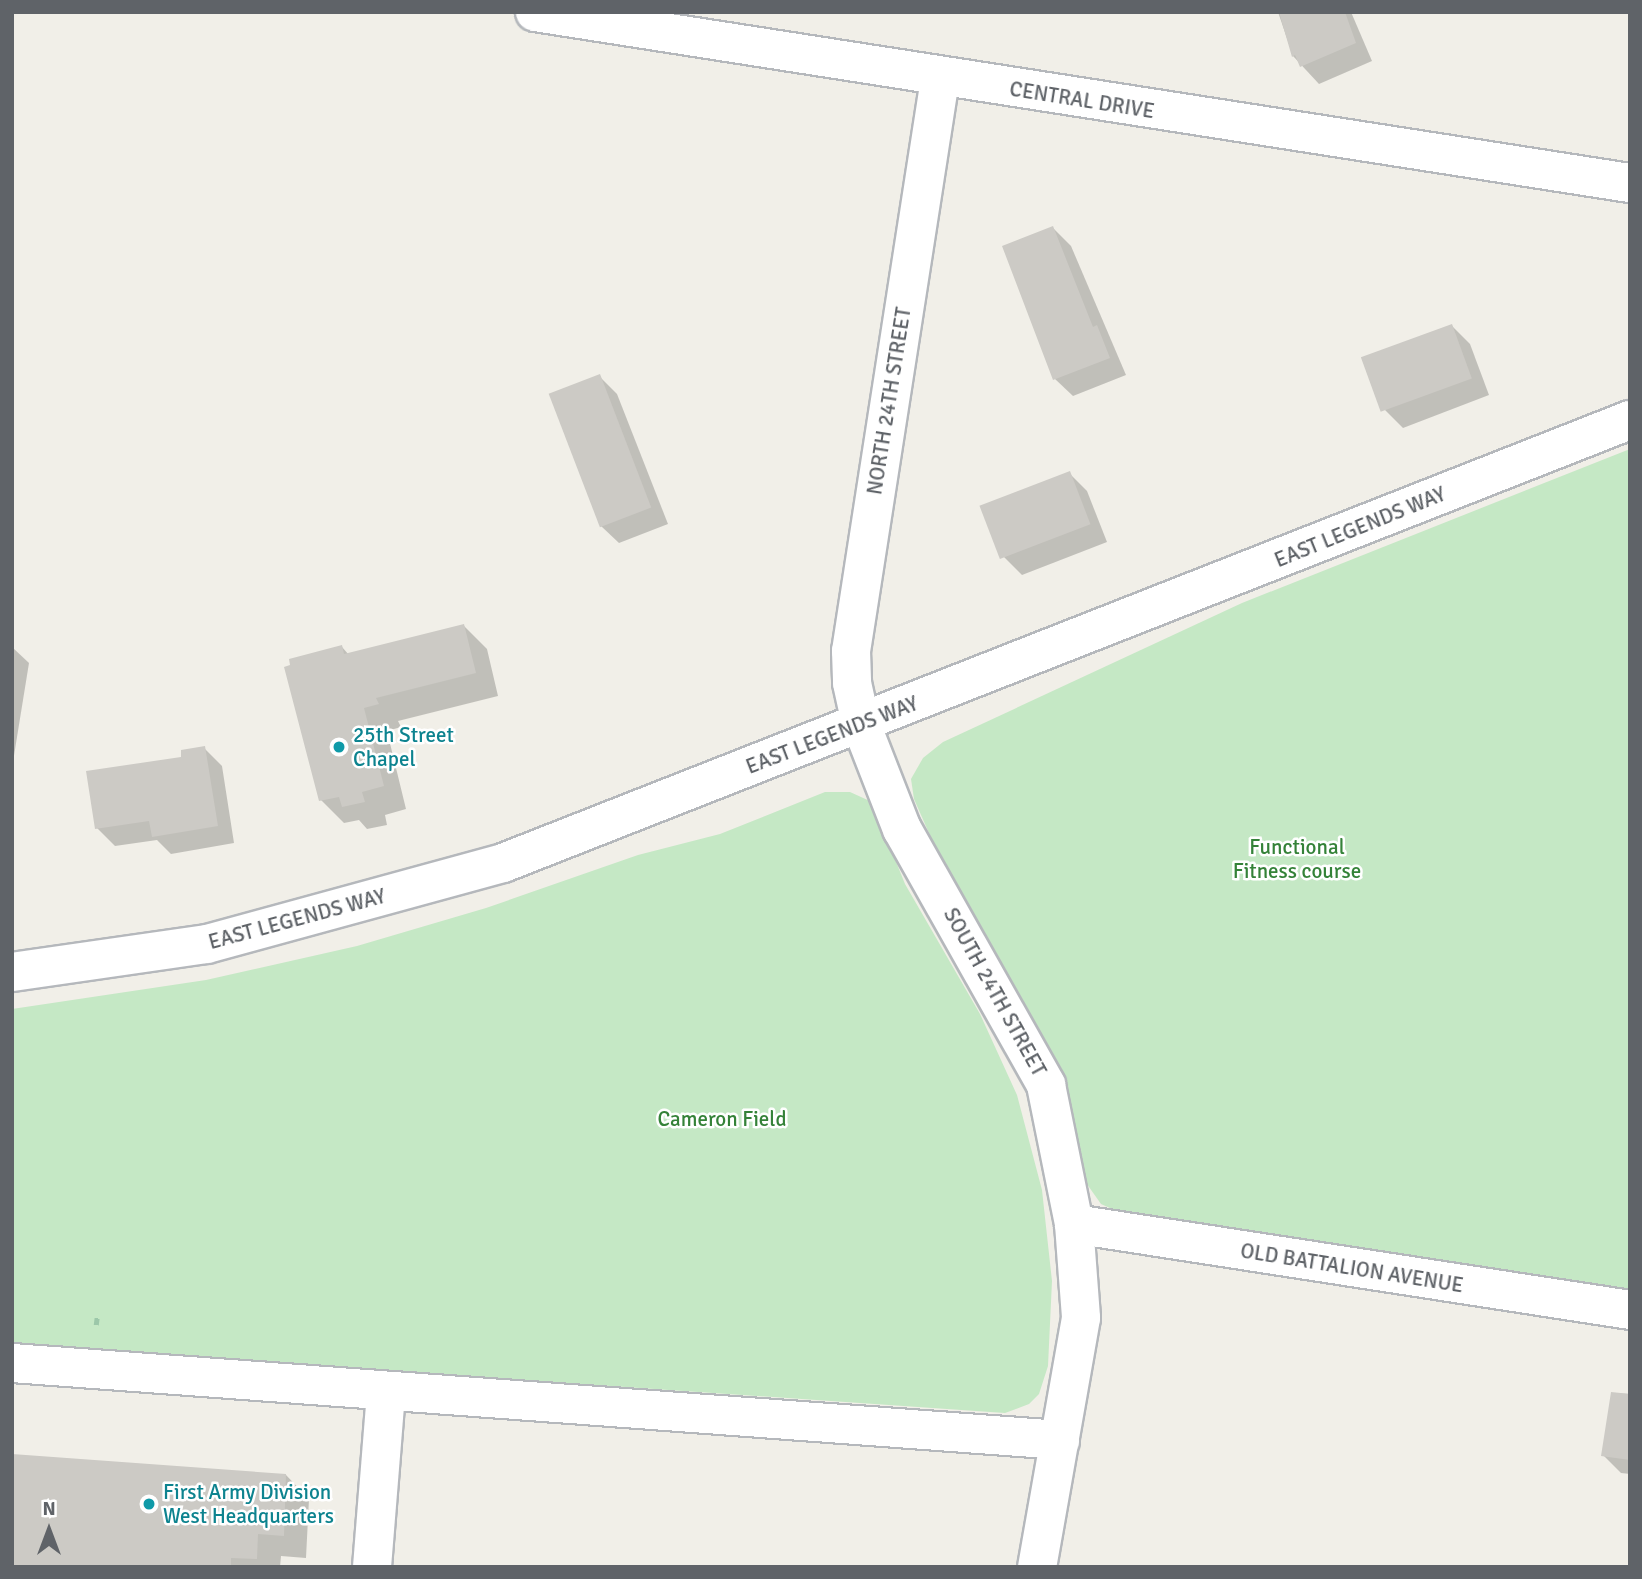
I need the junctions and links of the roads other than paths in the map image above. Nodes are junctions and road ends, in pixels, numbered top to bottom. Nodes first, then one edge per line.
1 (535, 12) edge
2 (940, 79) junction
3 (1630, 183) edge
4 (1630, 420) edge
5 (860, 724) junction
6 (12, 972) edge
7 (1074, 1224) junction
8 (1630, 1310) edge
9 (12, 1363) edge
10 (386, 1392) junction
11 (1060, 1440) junction
12 (372, 1567) edge
13 (1037, 1567) edge

1 - 2 street, CENTRAL DRIVE
2 - 3 street, CENTRAL DRIVE
2 - 5 street, NORTH 24TH STREET
4 - 5 street, EAST LEGENDS WAY
5 - 6 street, EAST LEGENDS WAY
5 - 7 street, SOUTH 24TH STREET
7 - 8 street, OLD BATTALION AVENUE
7 - 11 street, SOUTH 24TH STREET
9 - 10 street
10 - 11 street
10 - 12 street
11 - 13 street, SOUTH 24TH STREET

